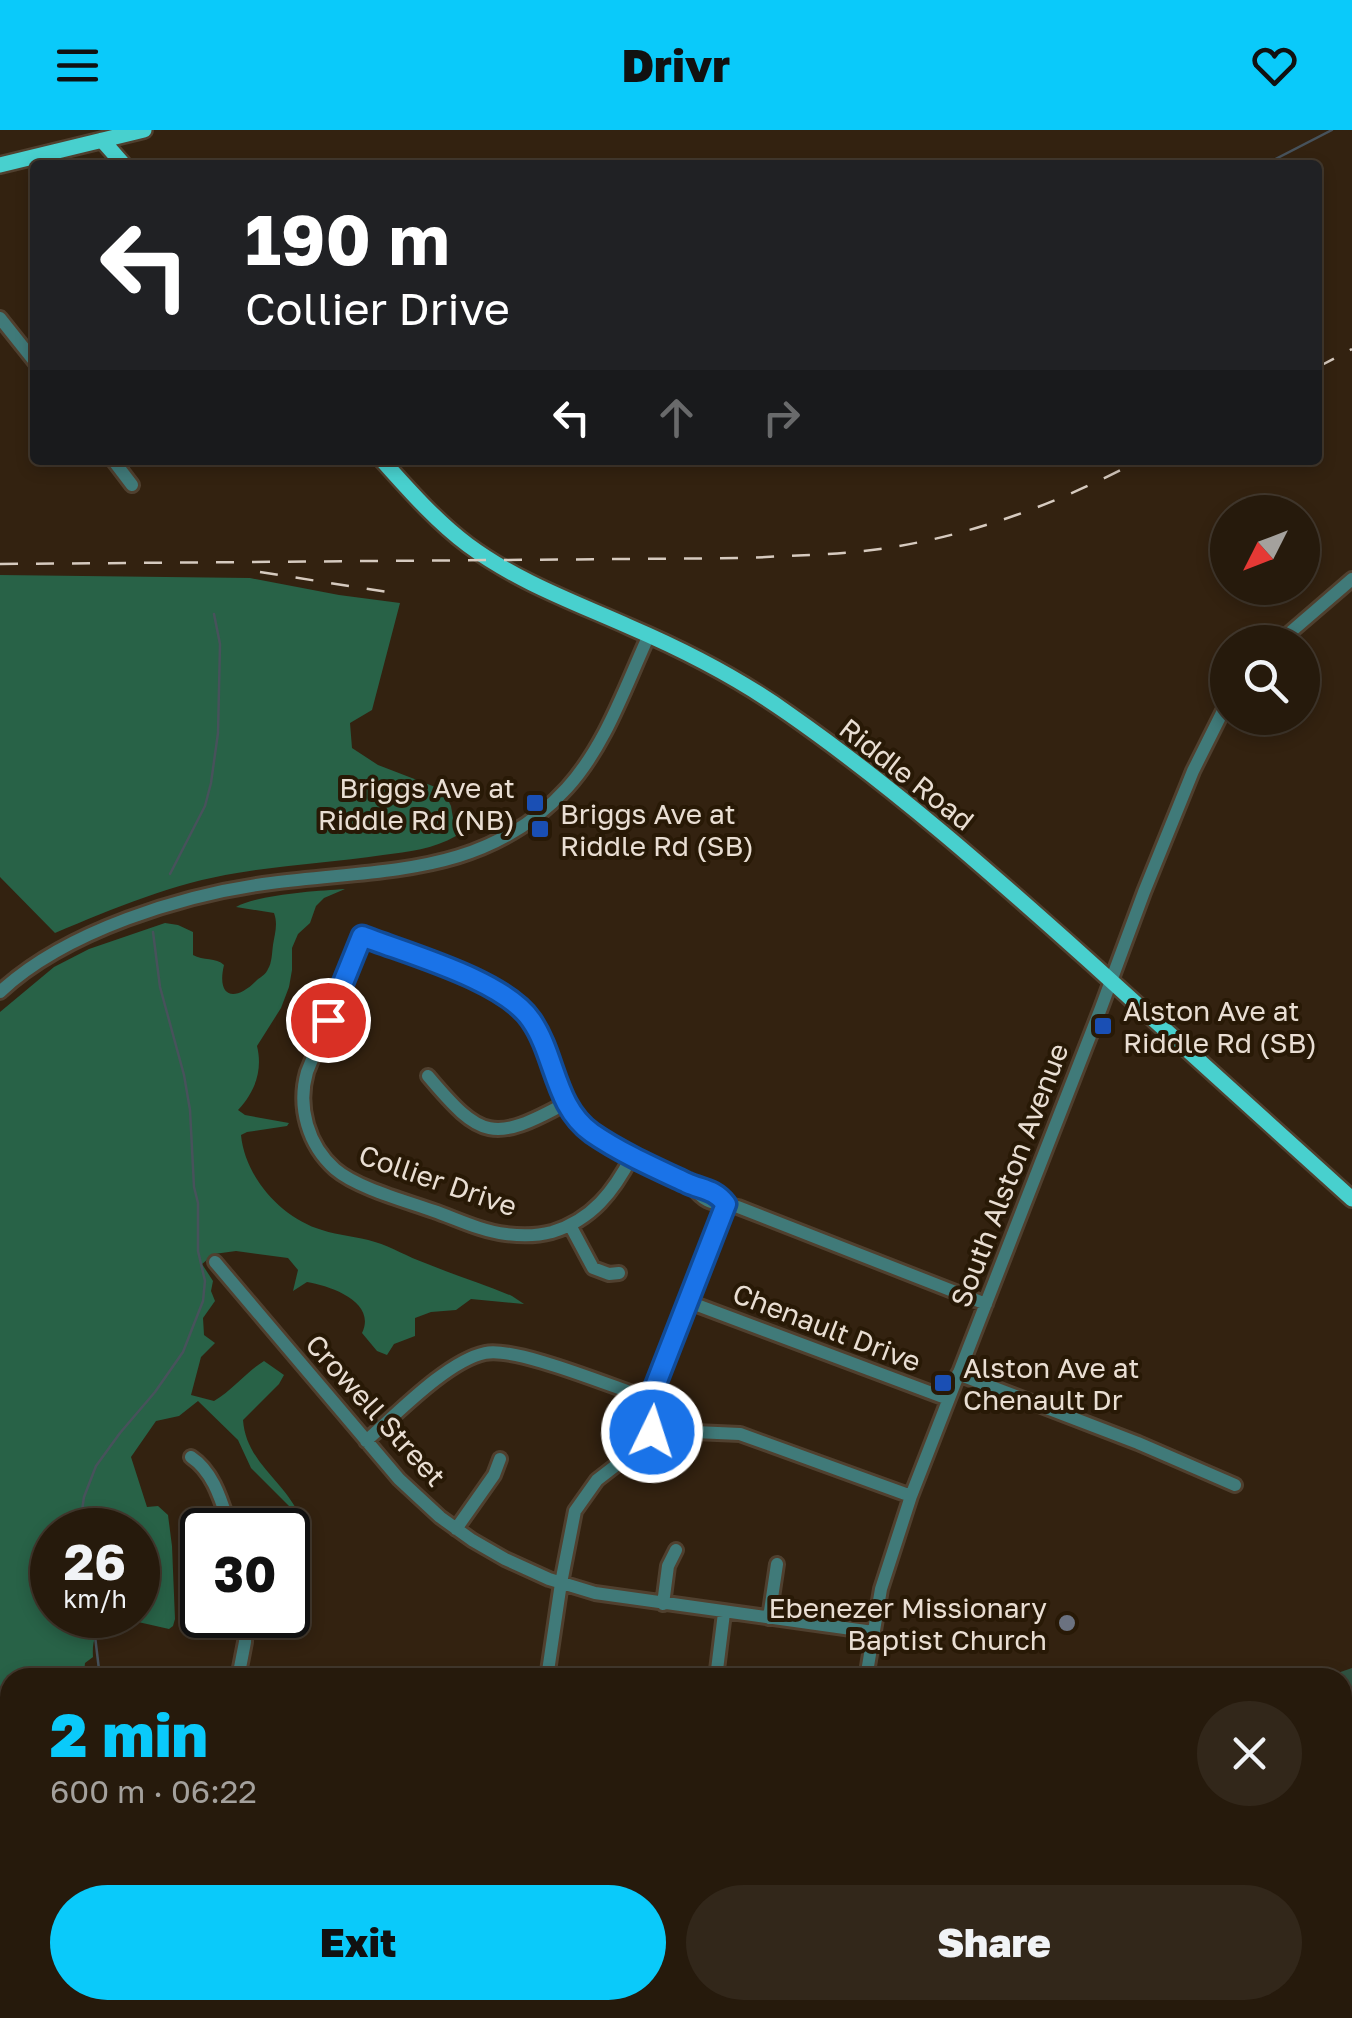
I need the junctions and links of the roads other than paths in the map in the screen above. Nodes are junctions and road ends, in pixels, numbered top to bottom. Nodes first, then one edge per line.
1 (144, 130) edge
2 (102, 140) junction
3 (120, 160) edge
4 (0, 165) edge
5 (0, 318) edge
6 (30, 356) edge
7 (116, 465) edge
8 (387, 465) edge
9 (132, 485) dead end
10 (1352, 579) edge
11 (1299, 625) edge
12 (649, 635) junction
13 (1211, 735) edge
14 (1111, 980) junction
15 (0, 992) edge
16 (428, 1076) dead end
17 (566, 1103) junction
18 (632, 1156) junction
19 (1352, 1199) edge
20 (726, 1204) junction
21 (570, 1225) junction
22 (215, 1262) dead end
23 (620, 1273) dead end
24 (689, 1302) junction
25 (986, 1304) junction
26 (958, 1374) junction
27 (650, 1399) junction
28 (948, 1399) junction
29 (654, 1439) junction
30 (366, 1441) junction
31 (191, 1458) dead end
32 (500, 1459) dead end
33 (1235, 1486) dead end
34 (911, 1496) junction
35 (222, 1508) edge
36 (456, 1529) junction
37 (676, 1550) dead end
38 (776, 1564) dead end
39 (560, 1582) junction
40 (663, 1604) junction
41 (724, 1613) junction
42 (769, 1618) junction
43 (873, 1632) junction
44 (245, 1638) edge
45 (240, 1668) edge
46 (548, 1668) edge
47 (717, 1668) edge
48 (868, 1668) edge

1 - 2 main road
2 - 3 main road
2 - 4 main road
5 - 6 street
7 - 9 street
8 - 12 main road, Riddle Road
10 - 11 street
12 - 14 main road, Riddle Road
12 - 15 street
13 - 14 street, South Alston Avenue
14 - 19 main road, Riddle Road
14 - 25 street, South Alston Avenue
16 - 17 street
17 - 18 street, Collier Drive
17 - 21 street, Collier Drive
18 - 20 street, Collier Drive
18 - 21 street, Collier Drive
20 - 24 street
20 - 25 street, Collier Drive
21 - 23 street
22 - 30 street, Crowell Street
24 - 27 street
24 - 28 street, Chenault Drive
25 - 26 street, South Alston Avenue
26 - 28 street, South Alston Avenue
26 - 33 street
27 - 29 street
27 - 30 street
28 - 34 street, South Alston Avenue
29 - 34 street
29 - 39 street
30 - 36 street, Crowell Street
31 - 35 street
32 - 36 street
34 - 43 street, South Alston Avenue
36 - 39 street, Crowell Street
37 - 40 street
38 - 42 street
39 - 40 street, Crowell Street
39 - 46 street
40 - 41 street, Crowell Street
41 - 42 street, Crowell Street
41 - 47 street
42 - 43 street, Crowell Street
43 - 48 street, South Alston Avenue
44 - 45 street

